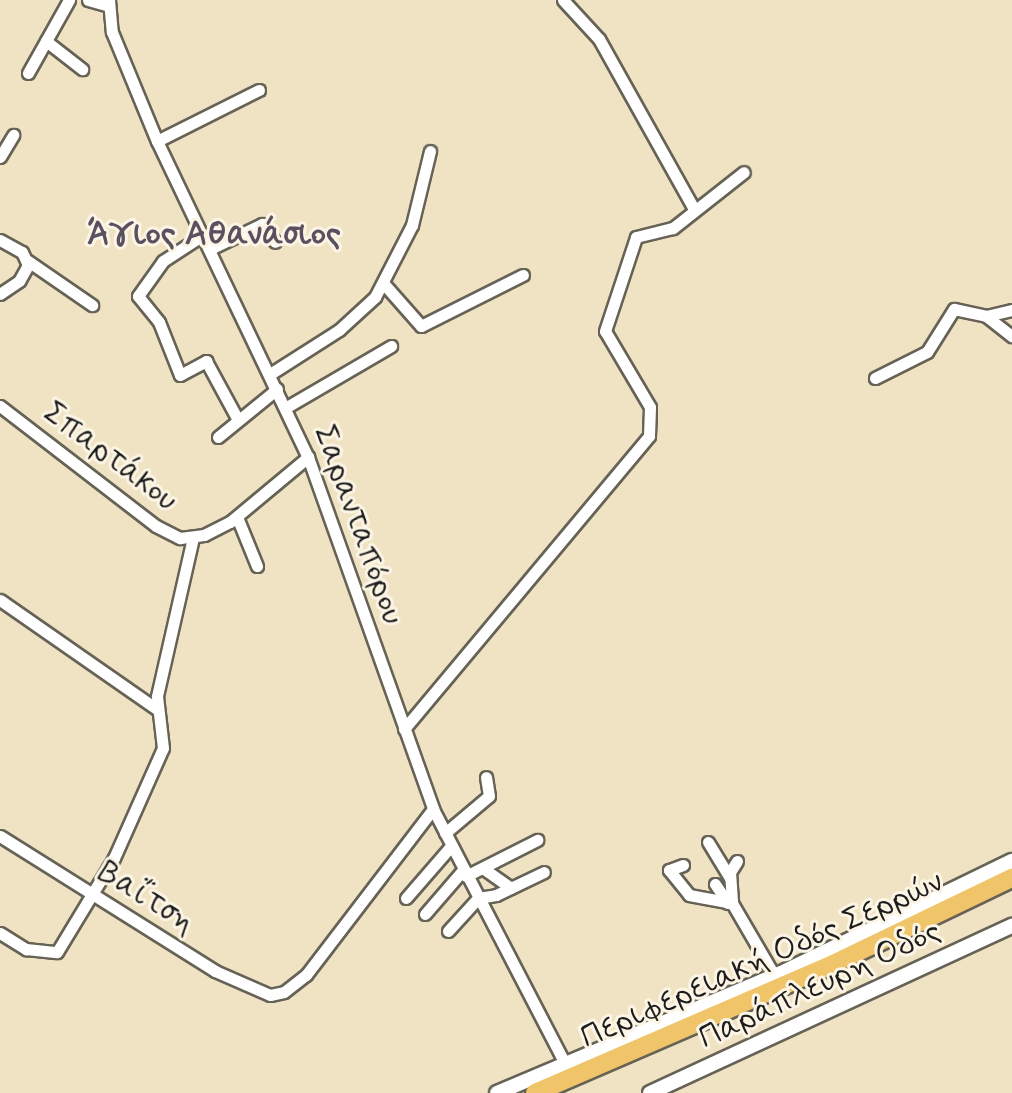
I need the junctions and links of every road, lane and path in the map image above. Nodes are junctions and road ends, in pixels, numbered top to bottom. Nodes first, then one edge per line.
1 (69, 0) edge
2 (88, 0) edge
3 (563, 0) edge
4 (109, 3) edge
5 (46, 41) junction
6 (82, 69) dead end
7 (28, 73) dead end
8 (259, 90) dead end
9 (13, 135) dead end
10 (157, 141) junction
11 (430, 151) dead end
12 (0, 157) edge
13 (744, 172) dead end
14 (694, 209) junction
15 (203, 235) junction
16 (0, 240) edge
17 (275, 242) dead end
18 (210, 249) junction
19 (28, 261) junction
20 (523, 275) dead end
21 (384, 284) junction
22 (0, 294) edge
23 (92, 305) dead end
24 (1012, 310) edge
25 (986, 316) junction
26 (1012, 336) edge
27 (391, 346) dead end
28 (270, 374) junction
29 (875, 378) dead end
30 (277, 389) junction
31 (0, 406) edge
32 (285, 408) junction
33 (238, 420) junction
34 (218, 437) dead end
35 (308, 457) junction
36 (237, 517) junction
37 (193, 538) junction
38 (257, 566) dead end
39 (0, 600) edge
40 (157, 709) junction
41 (404, 729) junction
42 (486, 777) dead end
43 (433, 809) junction
44 (445, 833) junction
45 (0, 836) edge
46 (537, 840) dead end
47 (708, 842) dead end
48 (451, 846) junction
49 (737, 861) dead end
50 (1012, 861) edge
51 (683, 865) dead end
52 (484, 869) junction
53 (544, 872) dead end
54 (464, 873) junction
55 (730, 878) junction
56 (1012, 878) edge
57 (715, 884) dead end
58 (511, 888) junction
59 (94, 896) junction
60 (406, 898) dead end
61 (478, 898) junction
62 (730, 903) junction
63 (425, 914) dead end
64 (1012, 926) edge
65 (448, 931) dead end
66 (0, 933) edge
67 (774, 975) junction
68 (566, 1066) junction
69 (497, 1093) edge
70 (535, 1093) edge
71 (650, 1093) edge

1 - 5 street
2 - 4 street
3 - 14 street
4 - 10 street, Σαρανταπόρου
5 - 6 street
5 - 7 street
8 - 10 street
9 - 12 street
10 - 15 street, Σαρανταπόρου
11 - 21 street
13 - 14 street
14 - 41 street
15 - 18 street, Σαρανταπόρου
15 - 33 street
16 - 19 street
17 - 18 street
18 - 28 street, Σαρανταπόρου
19 - 22 street
19 - 23 street
20 - 21 street
21 - 28 street
24 - 25 street
25 - 26 street
25 - 29 street
27 - 32 street
28 - 30 street, Σαρανταπόρου
30 - 32 street, Σαρανταπόρου
30 - 33 street
31 - 37 street, Σπαρτάκου
32 - 35 street, Σαρανταπόρου
33 - 34 street
35 - 36 street
35 - 41 street, Σαρανταπόρου
36 - 37 street
36 - 38 street
37 - 40 street
39 - 40 street
40 - 59 street
41 - 43 street, Σαρανταπόρου
42 - 44 street
43 - 44 street, Σαρανταπόρου
43 - 59 street, Βαΐτση
44 - 48 street, Σαρανταπόρου
45 - 59 street, Βαΐτση
46 - 52 street
47 - 55 street
48 - 54 street, Σαρανταπόρου
48 - 60 street
49 - 55 street
50 - 67 street, Παράπλευρη Οδός
51 - 62 street
52 - 54 street
52 - 58 street
53 - 58 street
54 - 61 street, Σαρανταπόρου
54 - 63 street
55 - 62 street
56 - 70 main road, Περιφερειακή Οδός Σερρών
57 - 62 street
58 - 61 street
59 - 66 street
61 - 65 street
61 - 68 street, Σαρανταπόρου
62 - 67 street
64 - 71 street, Παράπλευρη Οδός
67 - 68 street, Παράπλευρη Οδός
68 - 69 street, Παράπλευρη Οδός

